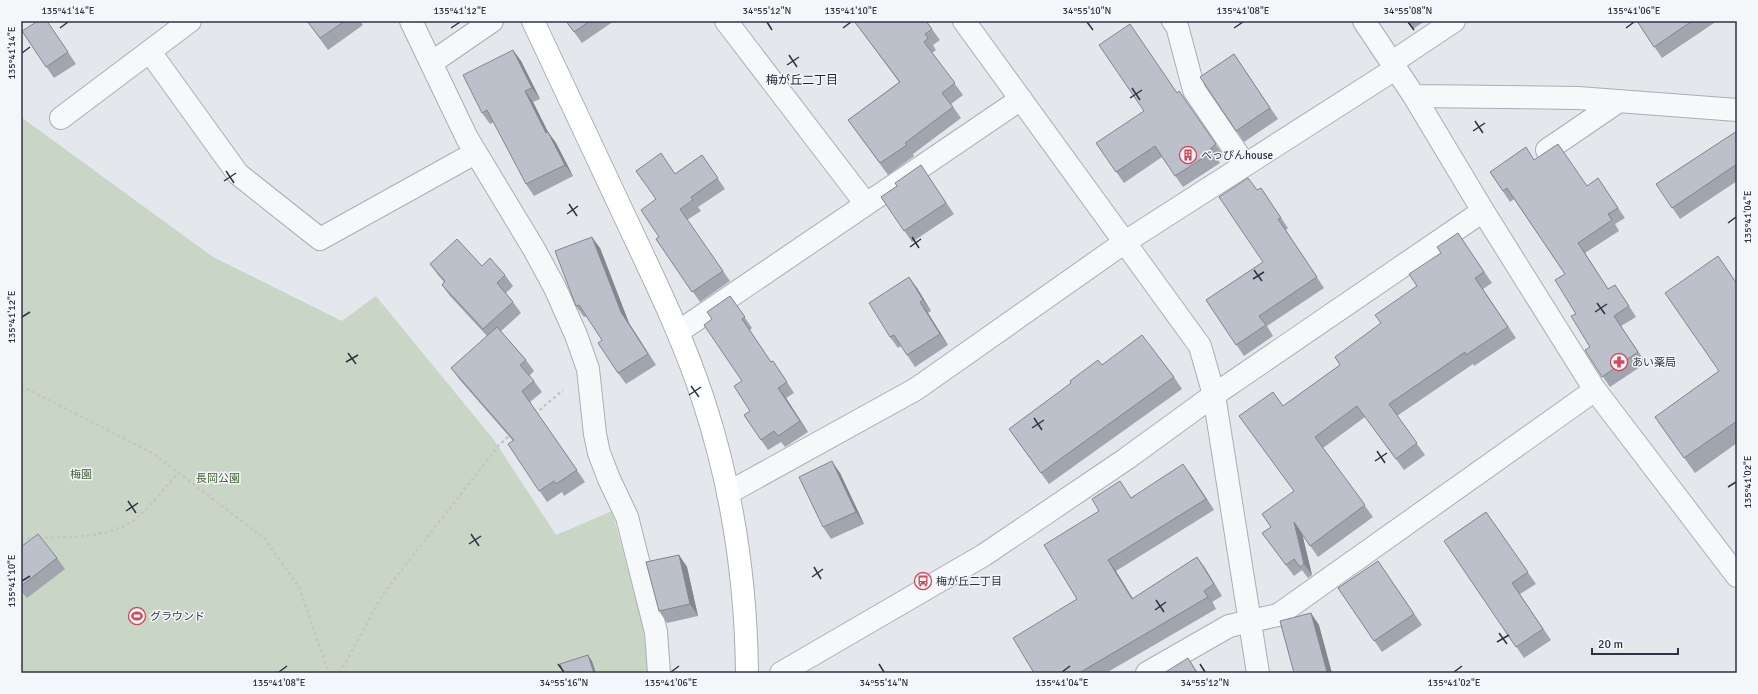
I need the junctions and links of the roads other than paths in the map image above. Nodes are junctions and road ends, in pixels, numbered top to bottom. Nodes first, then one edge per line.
1 (190, 21) edge
2 (411, 21) edge
3 (492, 21) edge
4 (533, 21) edge
5 (726, 21) edge
6 (964, 21) edge
7 (1173, 21) edge
8 (1364, 21) edge
9 (1454, 21) edge
10 (150, 52) junction
11 (431, 63) junction
12 (1393, 66) junction
13 (1414, 96) junction
14 (1021, 99) junction
15 (1619, 101) junction
16 (1737, 110) edge
17 (61, 118) dead end
18 (1547, 150) edge
19 (475, 153) junction
20 (1245, 165) junction
21 (866, 204) junction
22 (1483, 211) junction
23 (1125, 242) junction
24 (678, 332) junction
25 (1595, 390) junction
26 (1214, 395) junction
27 (728, 494) junction
28 (1737, 576) edge
29 (1250, 621) junction
30 (658, 673) edge
31 (747, 673) edge
32 (781, 673) edge
33 (1147, 673) edge
34 (1258, 673) edge

1 - 10 street
2 - 11 street
3 - 11 street
4 - 24 street
5 - 21 street
6 - 14 street
7 - 20 street
8 - 12 street
9 - 12 street
10 - 17 street
10 - 19 street
11 - 19 street
12 - 13 street
12 - 20 street
13 - 15 street
13 - 22 street
14 - 21 street
14 - 23 street
15 - 16 street
15 - 18 street
19 - 30 street
20 - 23 street
21 - 24 street
22 - 25 street
22 - 26 street
23 - 26 street
23 - 27 street
24 - 27 street
25 - 28 street
25 - 29 street
26 - 29 street
26 - 32 street
27 - 31 street
29 - 33 street
29 - 34 street

